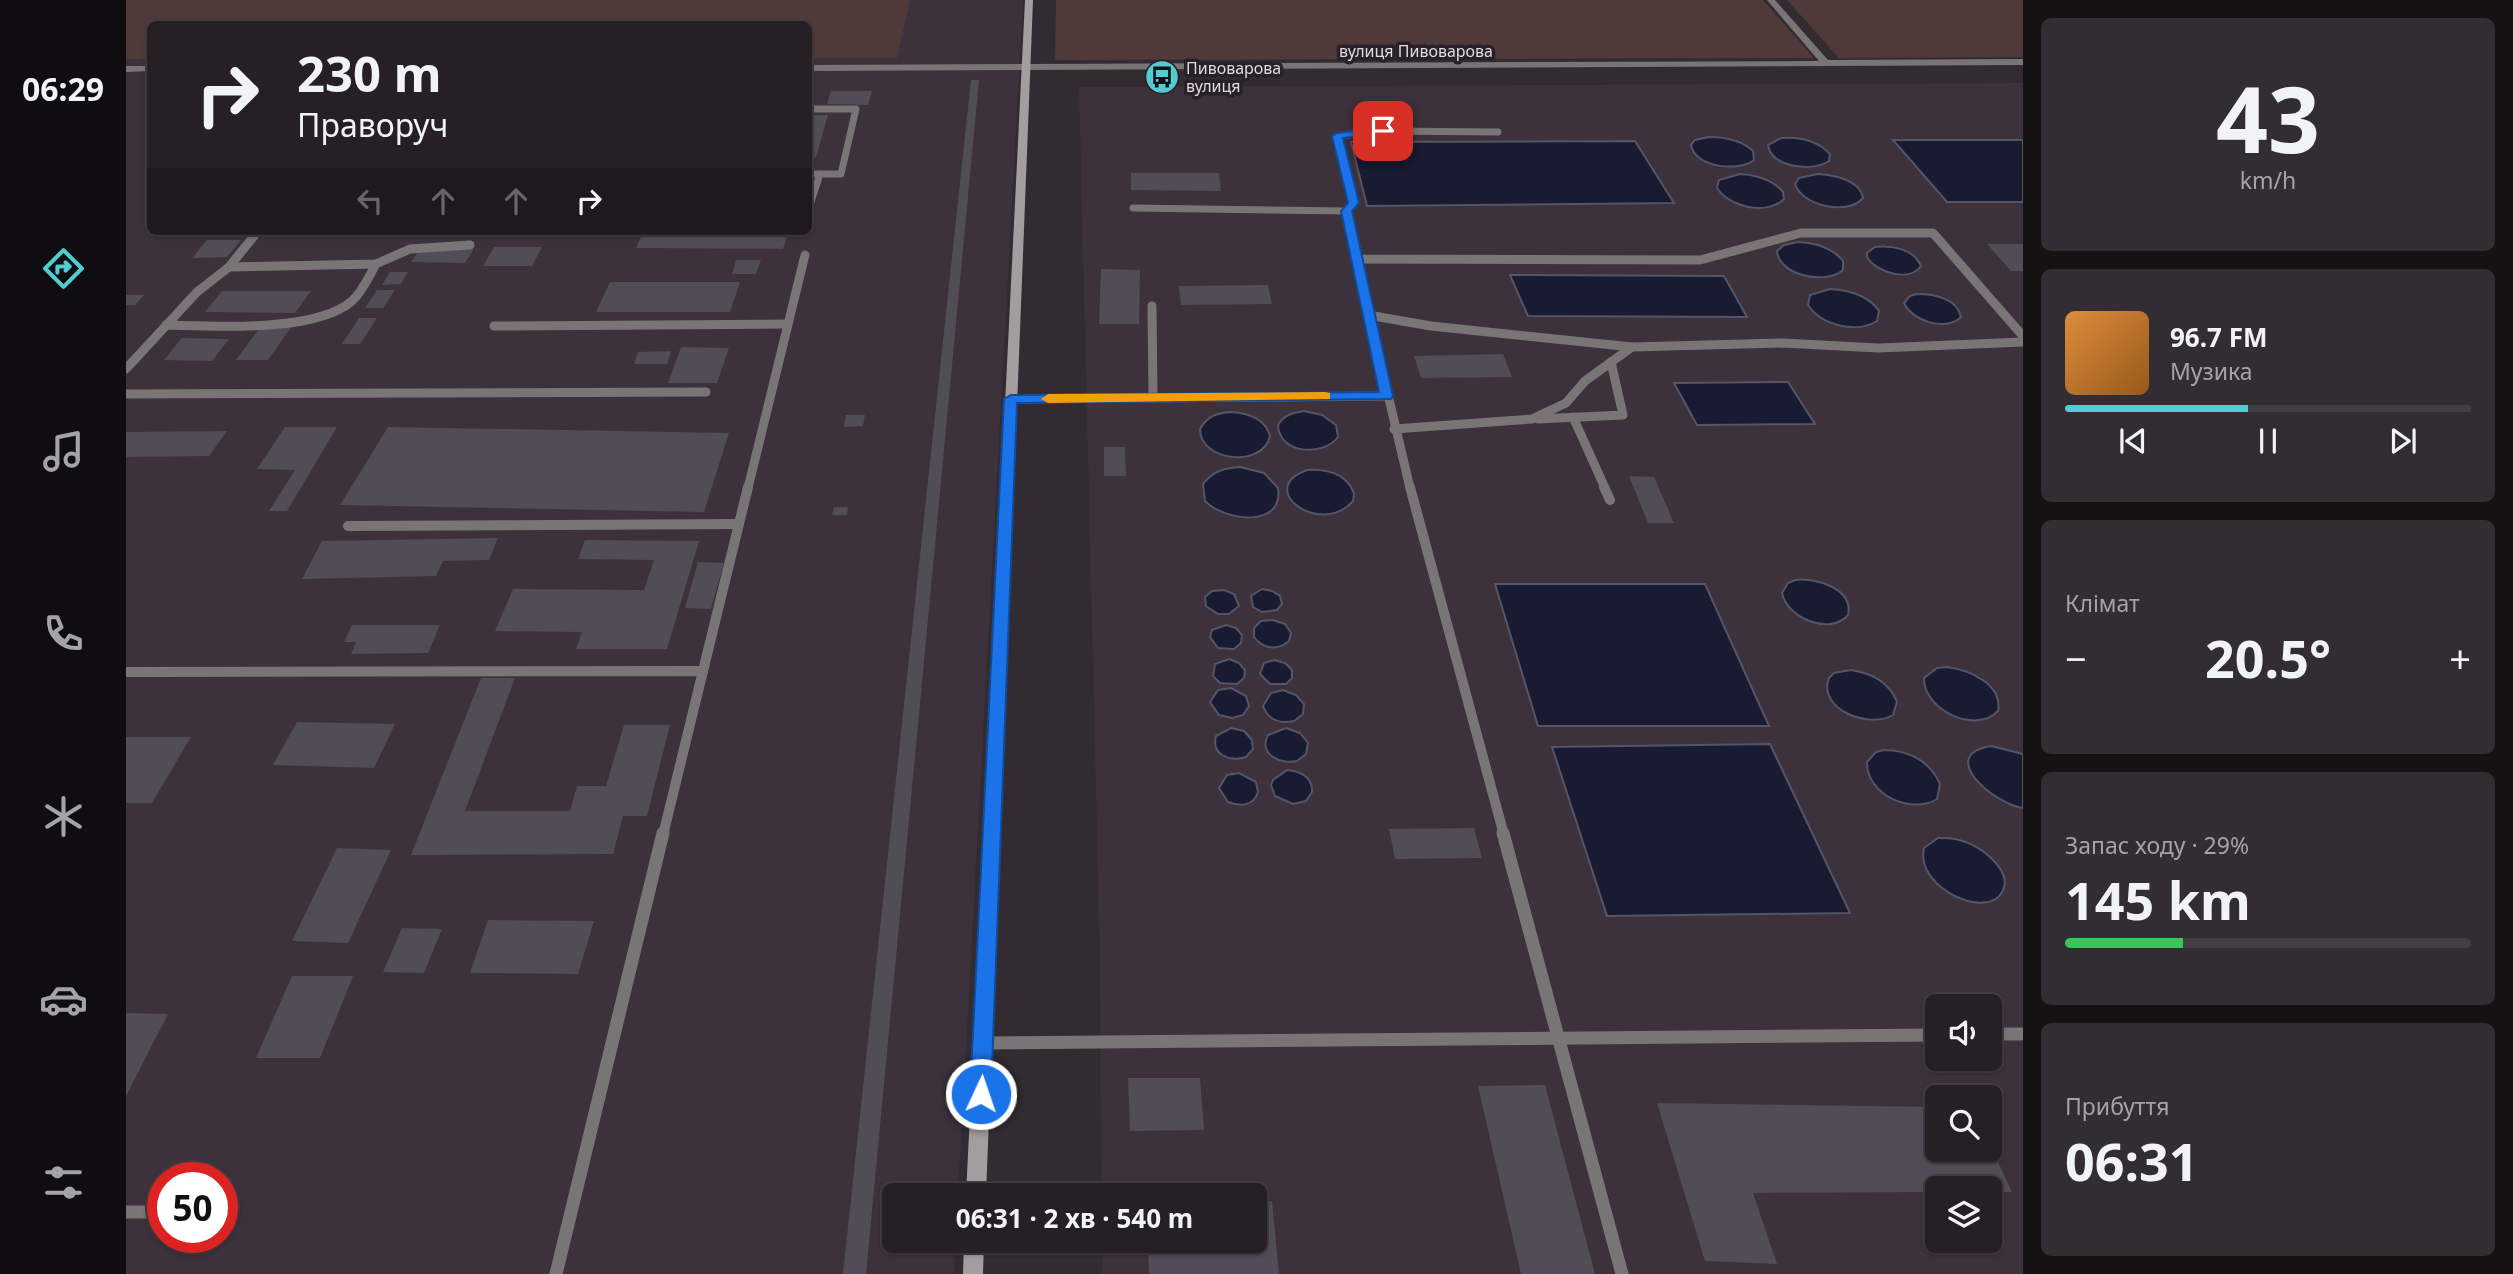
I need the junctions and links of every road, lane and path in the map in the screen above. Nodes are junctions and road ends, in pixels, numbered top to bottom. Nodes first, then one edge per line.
1 (1028, 0) edge
2 (1770, 0) edge
3 (1826, 62) junction
4 (2023, 62) edge
5 (1025, 67) junction
6 (812, 68) edge
7 (126, 69) edge
8 (147, 69) edge
9 (812, 109) edge
10 (1498, 132) dead end
11 (812, 174) edge
12 (820, 174) junction
13 (812, 199) edge
14 (1133, 208) dead end
15 (1346, 211) junction
16 (255, 235) edge
17 (470, 245) dead end
18 (805, 255) dead end
19 (1356, 259) junction
20 (376, 264) junction
21 (229, 267) junction
22 (1152, 306) dead end
23 (1368, 315) junction
24 (787, 324) junction
25 (166, 325) junction
26 (494, 326) dead end
27 (2023, 336) edge
28 (2023, 342) edge
29 (1632, 347) junction
30 (1611, 362) junction
31 (126, 369) edge
32 (706, 393) dead end
33 (126, 394) edge
34 (1386, 396) junction
35 (1153, 398) junction
36 (1011, 399) junction
37 (1573, 417) junction
38 (1532, 419) junction
39 (1394, 429) junction
40 (1610, 500) dead end
41 (738, 524) junction
42 (348, 526) dead end
43 (703, 671) junction
44 (126, 672) edge
45 (2002, 1034) edge
46 (2023, 1034) edge
47 (1925, 1035) edge
48 (1558, 1039) junction
49 (983, 1044) junction
50 (977, 1183) edge
51 (126, 1212) edge
52 (147, 1212) edge
53 (974, 1253) edge
54 (556, 1274) edge
55 (973, 1274) edge
56 (1622, 1274) edge

1 - 5 main road
2 - 3 street
3 - 4 street, вулиця Пивоварова
3 - 5 street, вулиця Пивоварова
5 - 6 street, вулиця Пивоварова
5 - 36 main road
7 - 8 street
9 - 12 lane
10 - 15 lane
11 - 12 lane
12 - 13 lane
14 - 15 lane
15 - 19 lane
16 - 21 lane
17 - 20 lane
18 - 24 lane
19 - 23 lane
19 - 27 lane
20 - 21 lane
20 - 25 lane
21 - 25 lane
22 - 35 lane
23 - 29 lane
23 - 34 lane
24 - 26 lane
24 - 41 lane
25 - 31 lane
28 - 29 lane
29 - 30 lane
30 - 37 lane
30 - 38 lane
32 - 33 lane
34 - 35 lane
34 - 39 lane
35 - 36 lane
36 - 49 main road
37 - 38 lane
37 - 40 lane
38 - 39 lane
39 - 48 lane
41 - 42 lane
41 - 43 lane
43 - 44 lane
43 - 54 lane
45 - 46 lane
47 - 48 lane
48 - 49 lane
48 - 56 lane
49 - 50 main road
51 - 52 lane
53 - 55 main road

